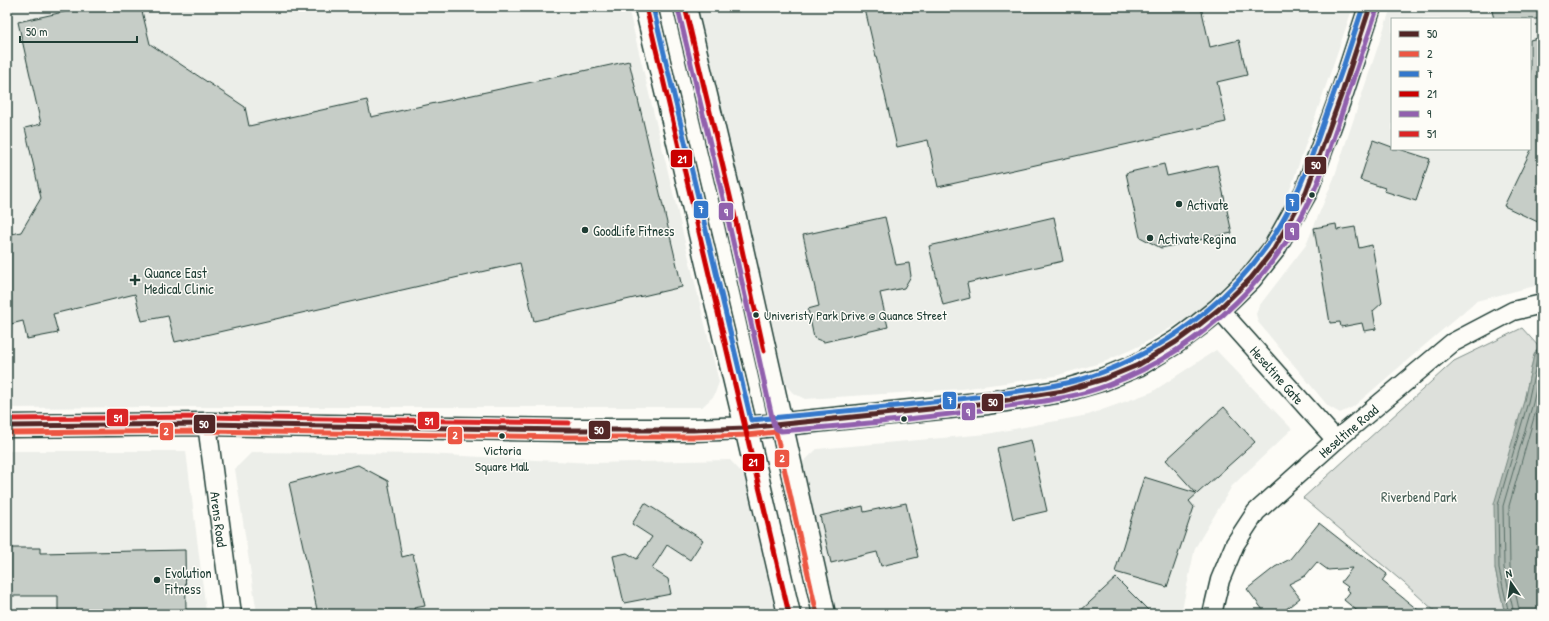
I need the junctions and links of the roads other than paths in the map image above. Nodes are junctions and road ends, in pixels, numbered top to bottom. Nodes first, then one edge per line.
1 (646, 7) edge
2 (685, 7) edge
3 (1370, 7) edge
4 (1542, 304) edge
5 (1219, 309) junction
6 (207, 424) junction
7 (781, 424) junction
8 (7, 426) edge
9 (746, 428) junction
10 (1336, 440) junction
11 (232, 614) edge
12 (789, 614) edge
13 (824, 614) edge
14 (1212, 614) edge

1 - 9 street
2 - 7 street
3 - 5 street
4 - 10 street, Heseltine Road
5 - 7 street
5 - 10 street, Heseltine Gate
6 - 8 street
6 - 9 street
6 - 11 street, Arens Road
7 - 9 street
7 - 13 street
9 - 12 street
10 - 14 street, Heseltine Road

